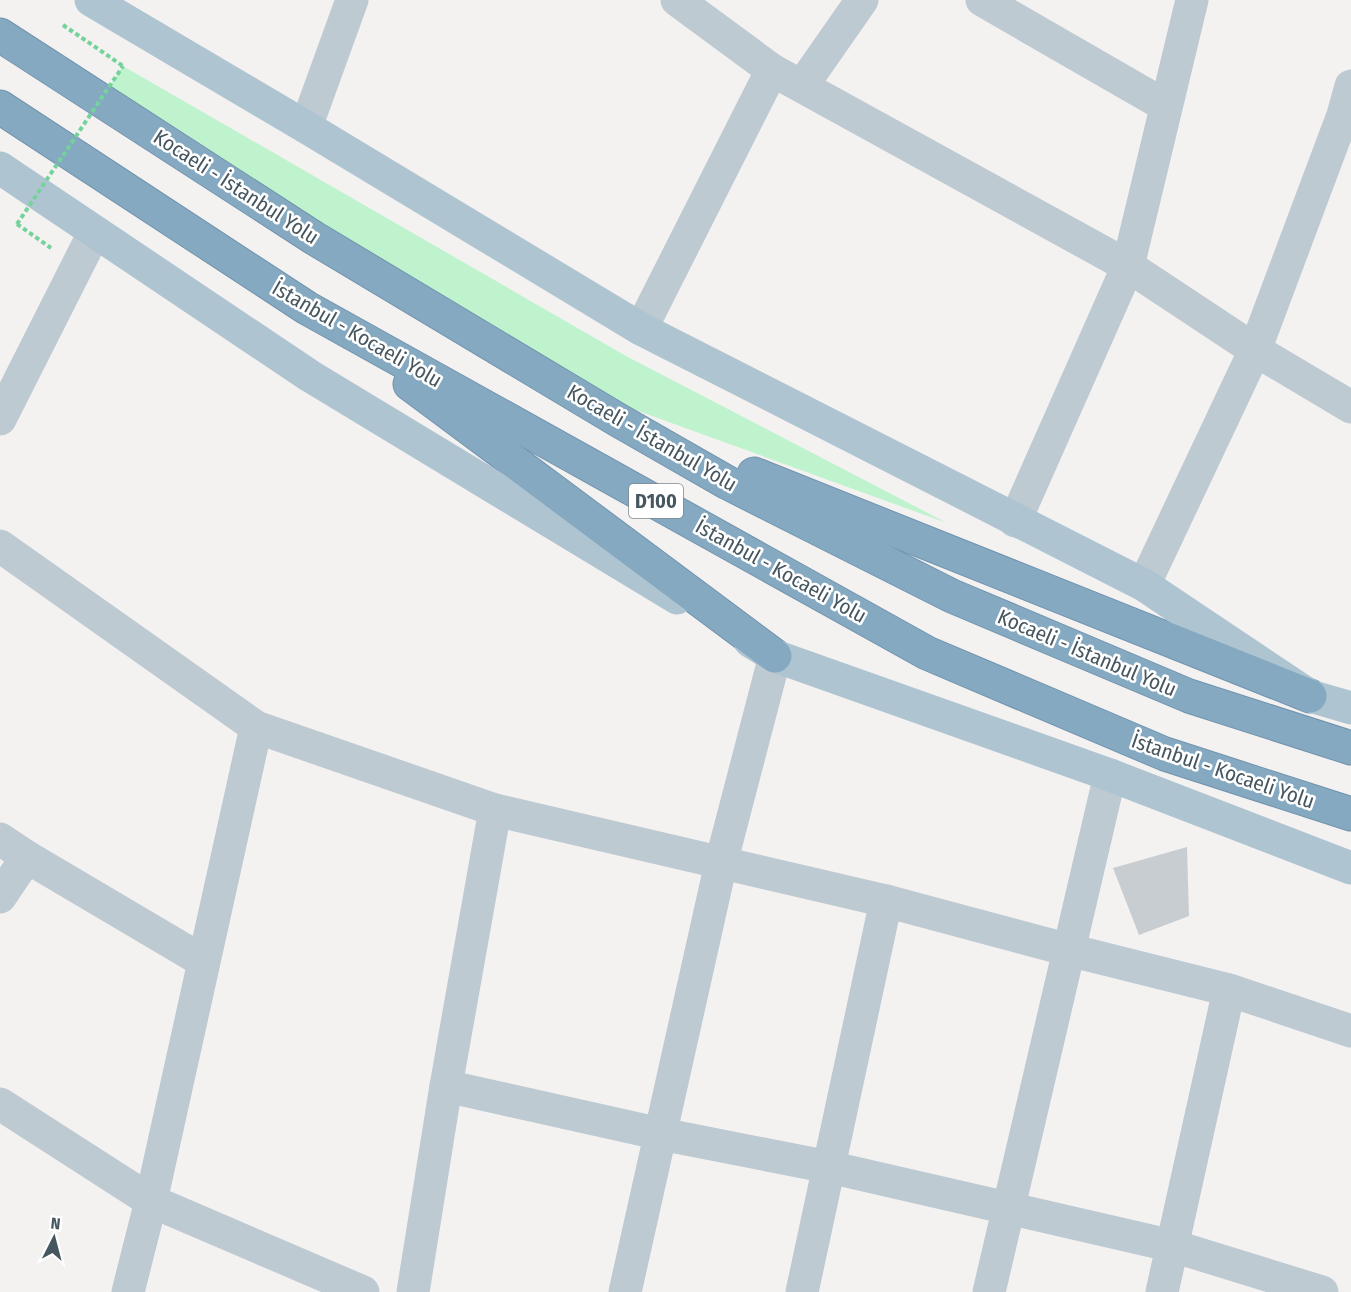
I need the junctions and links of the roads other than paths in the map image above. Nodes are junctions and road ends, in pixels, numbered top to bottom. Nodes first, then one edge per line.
1 (91, 0) edge
2 (352, 0) edge
3 (677, 0) edge
4 (862, 0) edge
5 (982, 0) edge
6 (1192, 0) edge
7 (0, 35) edge
8 (772, 70) junction
9 (802, 86) junction
10 (1351, 86) edge
11 (1166, 106) junction
12 (0, 107) edge
13 (306, 127) junction
14 (0, 168) edge
15 (94, 233) junction
16 (1128, 266) junction
17 (307, 308) junction
18 (641, 329) junction
19 (1255, 350) junction
20 (1351, 407) edge
21 (0, 419) edge
22 (618, 420) junction
23 (1015, 520) junction
24 (0, 546) edge
25 (1144, 585) junction
26 (775, 656) junction
27 (1310, 696) junction
28 (1351, 708) edge
29 (256, 727) junction
30 (1351, 748) edge
31 (1110, 774) junction
32 (495, 810) junction
33 (1351, 814) edge
34 (0, 839) edge
35 (27, 857) junction
36 (721, 863) junction
37 (1351, 868) edge
38 (0, 897) edge
39 (886, 901) junction
40 (1069, 950) junction
41 (203, 960) junction
42 (1229, 990) junction
43 (1351, 1031) edge
44 (446, 1086) junction
45 (0, 1104) edge
46 (662, 1134) junction
47 (829, 1167) junction
48 (151, 1201) junction
49 (1009, 1209) junction
50 (1173, 1246) junction
51 (128, 1292) edge
52 (363, 1292) edge
53 (413, 1292) edge
54 (625, 1292) edge
55 (802, 1292) edge
56 (989, 1292) edge
57 (1162, 1292) edge
58 (1322, 1292) edge

1 - 13 main road
2 - 13 street
3 - 8 street
4 - 9 street
5 - 11 street
6 - 11 street
7 - 22 highway, Kocaeli - İstanbul Yolu / D100
8 - 9 street
8 - 18 street
9 - 16 street
10 - 19 street
11 - 16 street
12 - 17 highway, İstanbul - Kocaeli Yolu / D100
13 - 18 main road
14 - 15 main road
15 - 21 street
15 - 26 main road
16 - 19 street
16 - 23 street
17 - 26 highway
17 - 33 highway, İstanbul - Kocaeli Yolu / D100
18 - 23 main road
19 - 20 street
19 - 25 street
22 - 27 highway
22 - 30 highway, Kocaeli - İstanbul Yolu / D100
23 - 25 main road
24 - 29 street
25 - 27 main road
26 - 31 main road
26 - 36 street
27 - 28 main road
29 - 32 street
29 - 41 street
31 - 37 main road
31 - 40 street
32 - 36 street
32 - 44 street
34 - 35 street
35 - 38 street
35 - 41 street
36 - 39 street
36 - 46 street
39 - 40 street
39 - 47 street
40 - 42 street
40 - 49 street
41 - 48 street
42 - 43 street
42 - 50 street
44 - 46 street
44 - 53 street
45 - 48 street
46 - 47 street
46 - 54 street
47 - 49 street
47 - 55 street
48 - 51 street
48 - 52 street
49 - 50 street
49 - 56 street
50 - 57 street
50 - 58 street

